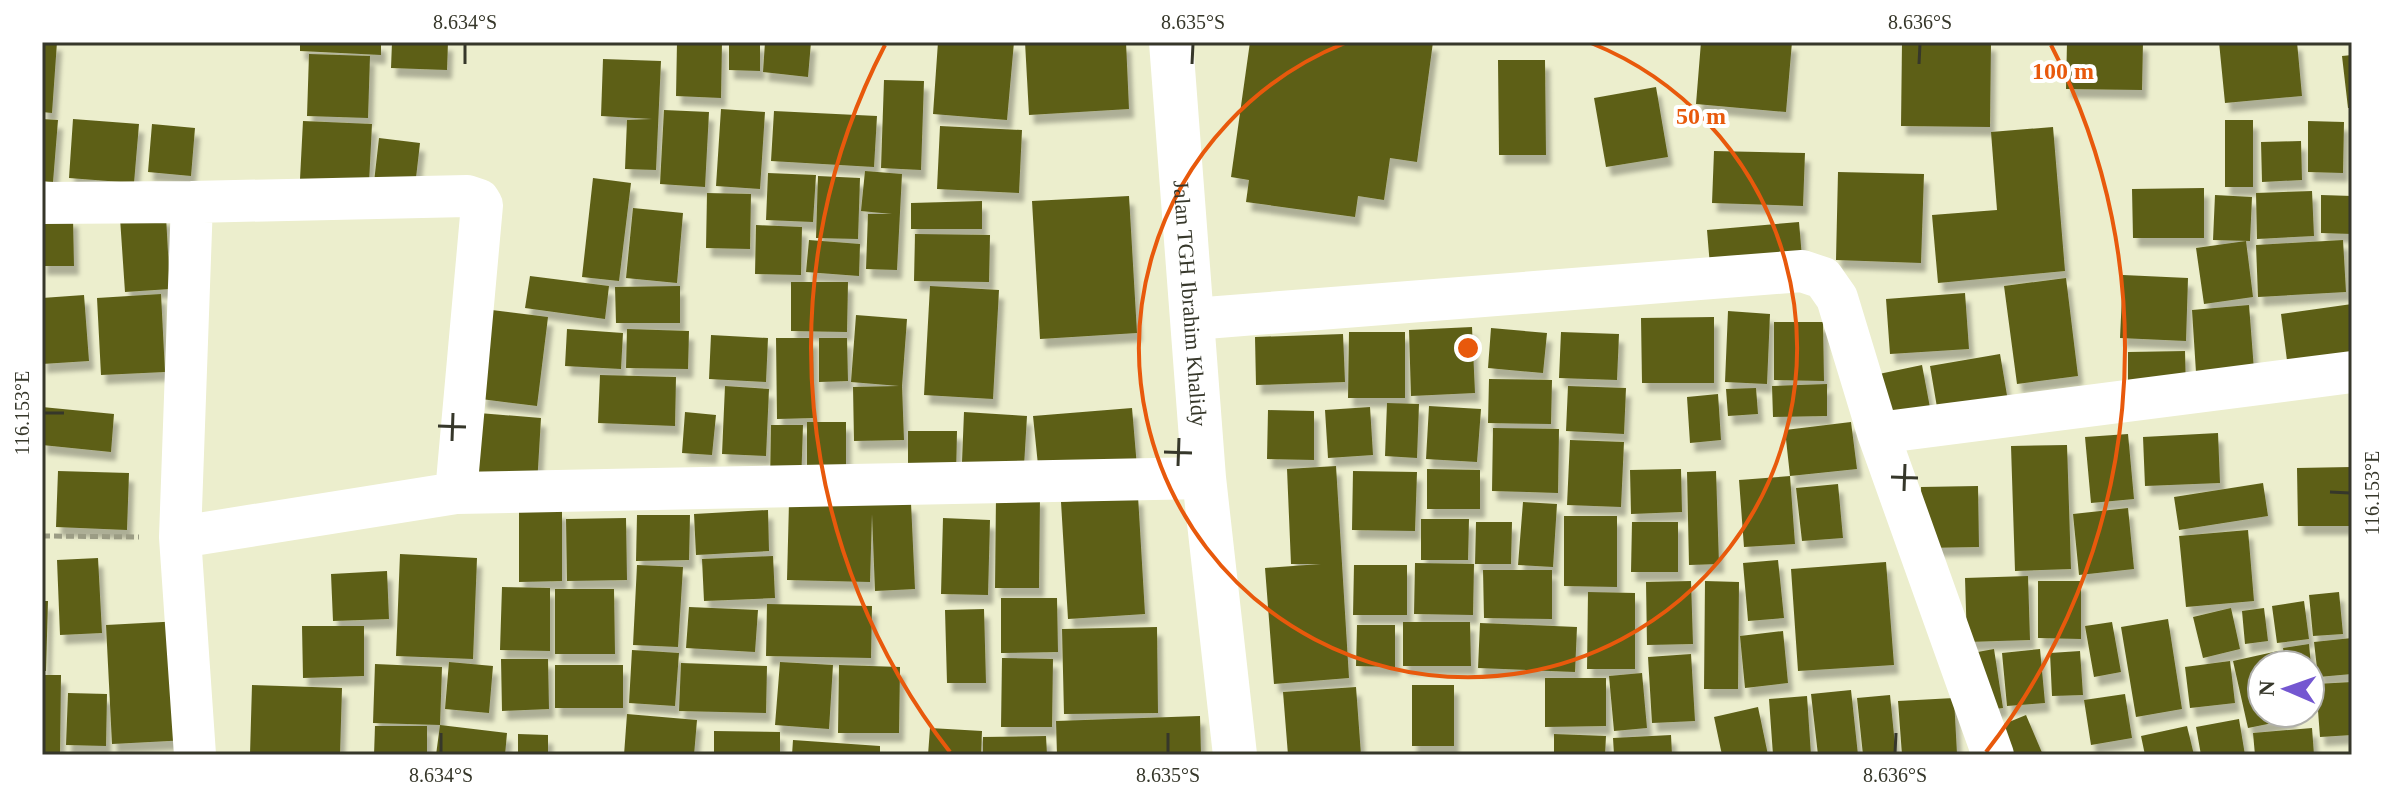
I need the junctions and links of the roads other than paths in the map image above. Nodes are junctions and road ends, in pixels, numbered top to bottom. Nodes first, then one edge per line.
1 (1171, 42) edge
2 (192, 202) junction
3 (42, 203) edge
4 (1193, 319) junction
5 (2352, 372) edge
6 (1878, 433) junction
7 (1204, 478) junction
8 (456, 493) junction
9 (180, 537) junction
10 (195, 755) edge
11 (1235, 755) edge
12 (1993, 755) edge

1 - 4 main road, Jalan TGH Ibrahim Khalidy
2 - 3 street
2 - 8 street
2 - 9 street
4 - 6 street
4 - 7 main road, Jalan TGH Ibrahim Khalidy
5 - 6 street
6 - 12 street
7 - 8 street
7 - 11 main road, Jalan TGH Ibrahim Khalidy
8 - 9 street
9 - 10 street

